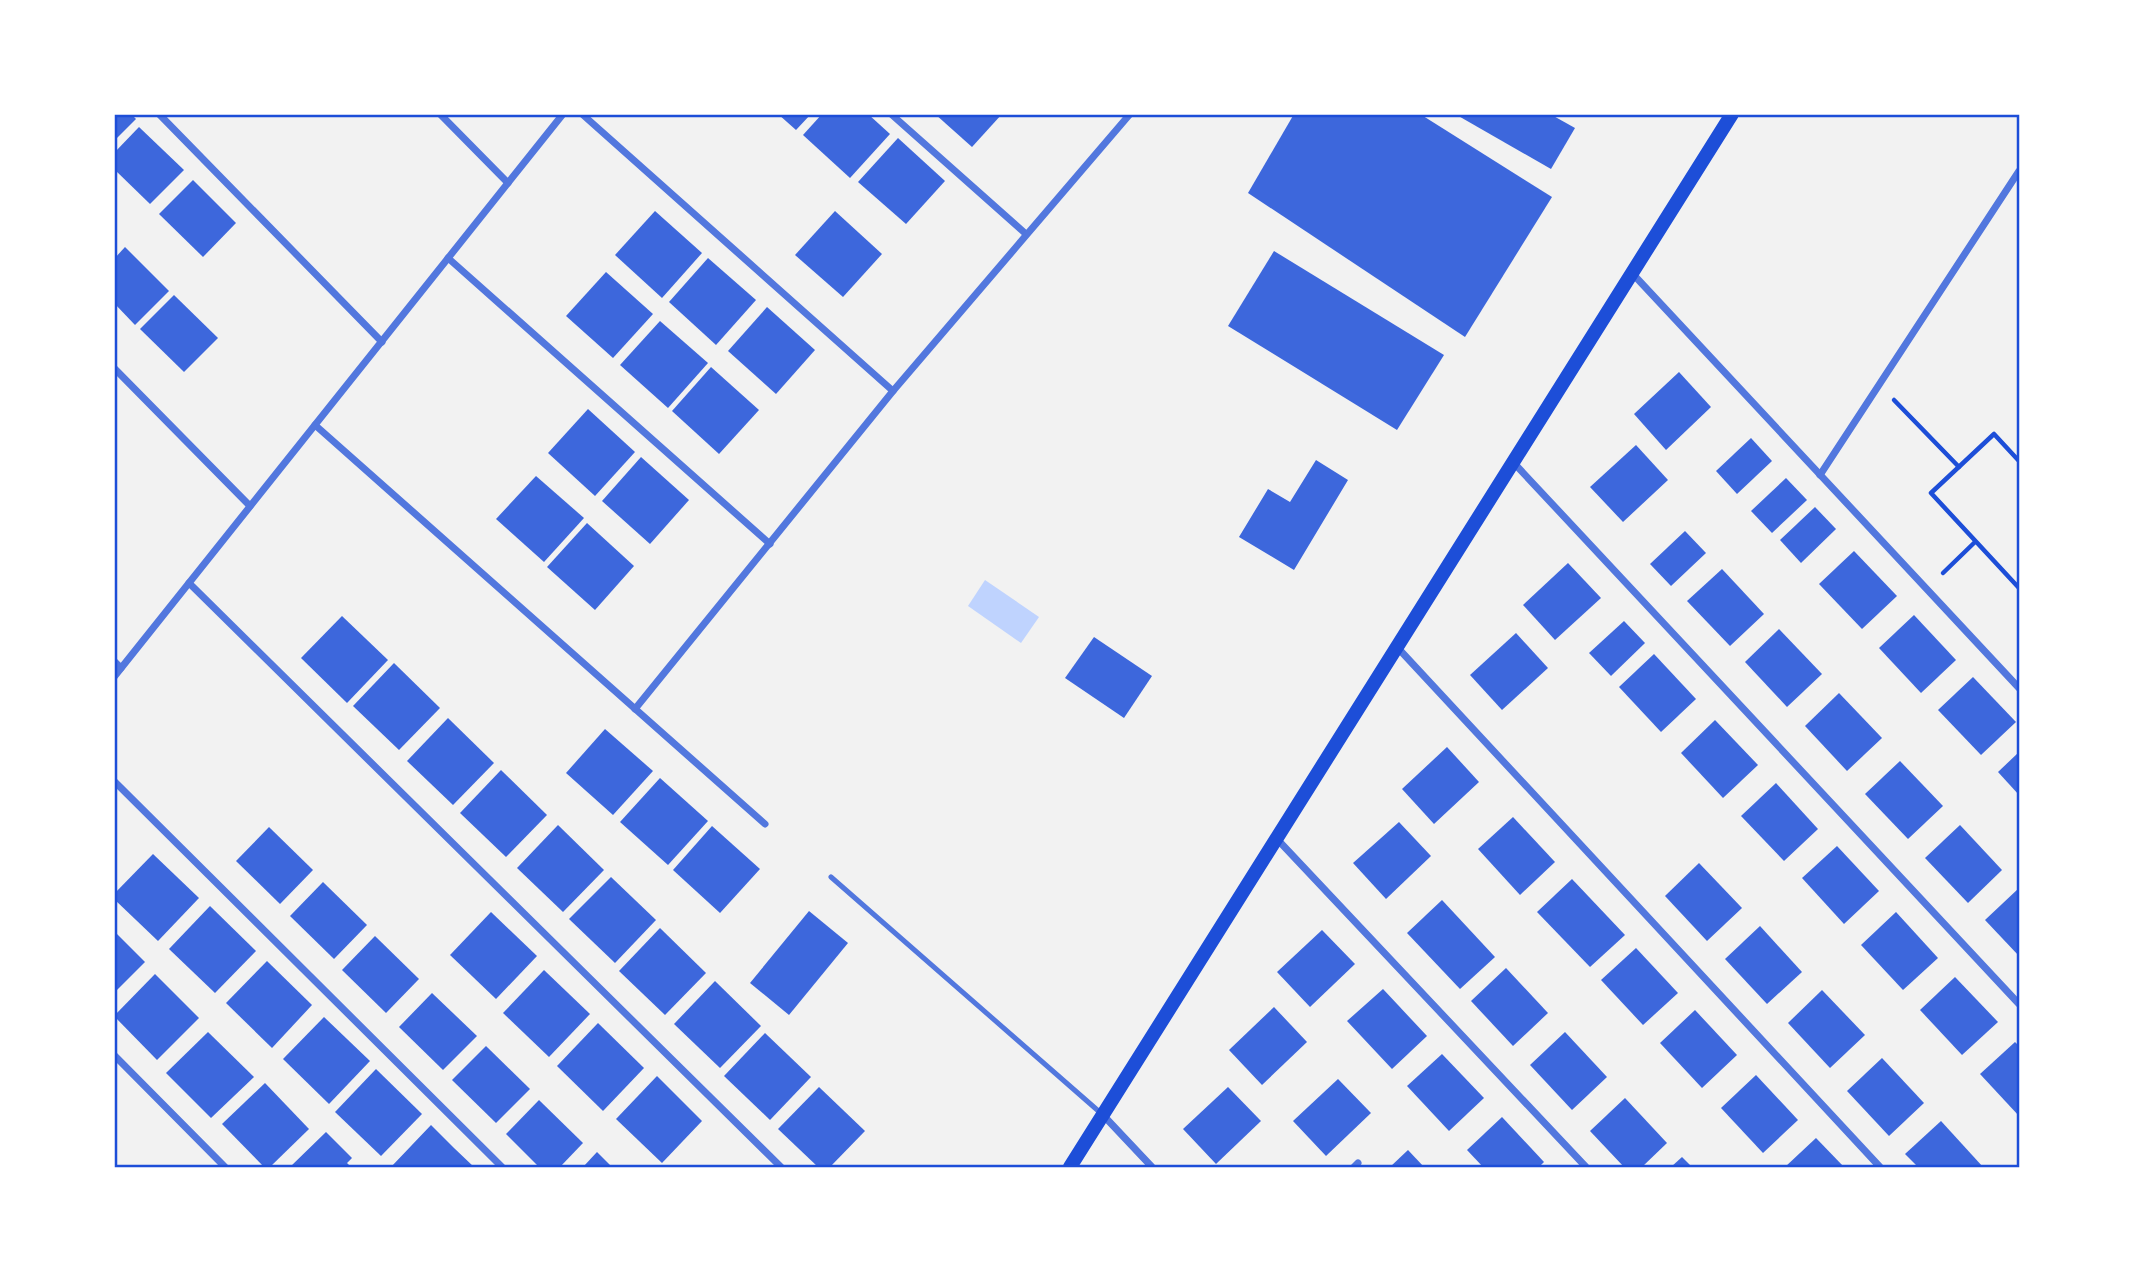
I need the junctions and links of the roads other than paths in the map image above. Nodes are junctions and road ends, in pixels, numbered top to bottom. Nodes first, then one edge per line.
1 (159, 114) edge
2 (440, 114) edge
3 (563, 114) edge
4 (582, 114) edge
5 (891, 114) edge
6 (1130, 114) edge
7 (1732, 114) edge
8 (2019, 171) edge
9 (508, 183) junction
10 (1026, 234) junction
11 (448, 258) junction
12 (1632, 273) junction
13 (382, 342) junction
14 (114, 368) edge
15 (893, 391) junction
16 (315, 425) junction
17 (1513, 462) junction
18 (1820, 475) junction
19 (250, 506) junction
20 (770, 544) junction
21 (189, 583) junction
22 (1397, 647) junction
23 (114, 660) edge
24 (121, 668) junction
25 (114, 677) edge
26 (2019, 688) edge
27 (635, 709) junction
28 (114, 780) edge
29 (765, 824) dead end
30 (1277, 838) junction
31 (831, 877) dead end
32 (2019, 1004) edge
33 (114, 1055) edge
34 (1103, 1115) junction
35 (225, 1167) edge
36 (502, 1167) edge
37 (781, 1167) edge
38 (1070, 1167) edge
39 (1152, 1167) edge
40 (1586, 1167) edge
41 (1880, 1167) edge

1 - 13 street
2 - 9 street
3 - 9 street
4 - 15 street
5 - 10 street
6 - 10 street
7 - 12 main road
8 - 18 street
9 - 11 street
10 - 15 street
11 - 13 street
11 - 20 street
12 - 17 main road
12 - 18 street
13 - 16 street
14 - 19 street
15 - 20 street
16 - 19 street
16 - 27 street
17 - 22 main road
17 - 32 street
18 - 26 street
19 - 21 street
20 - 27 street
21 - 24 street
21 - 37 street
22 - 30 main road
22 - 41 street
23 - 24 street
24 - 25 street
27 - 29 street
28 - 36 street
30 - 34 main road
30 - 40 street
31 - 34 lane
33 - 35 street
34 - 38 main road
34 - 39 street

